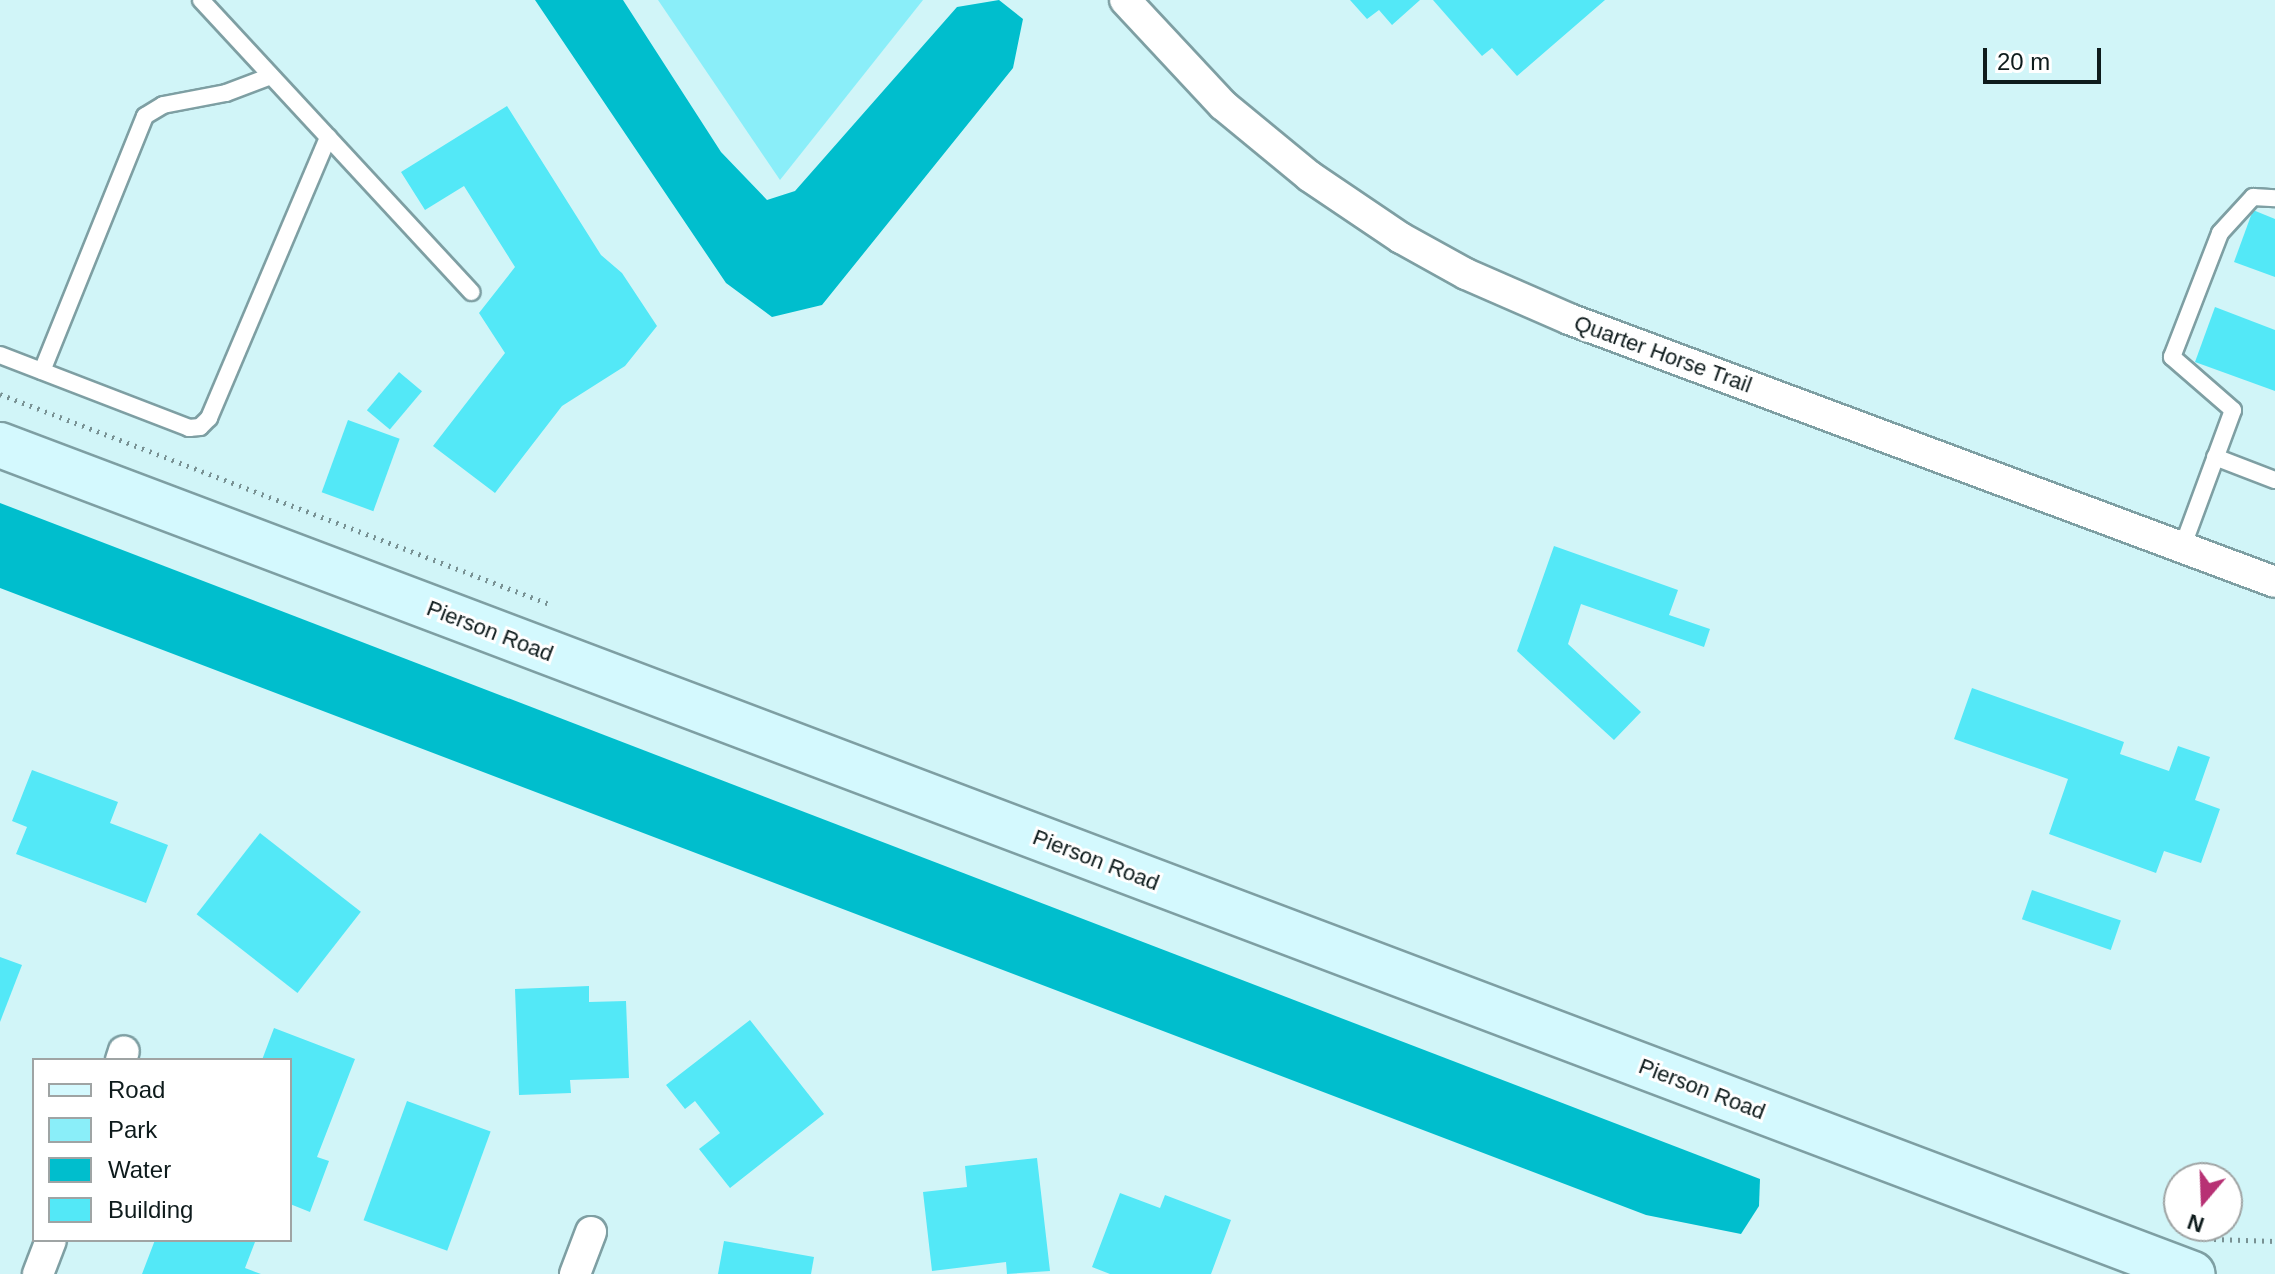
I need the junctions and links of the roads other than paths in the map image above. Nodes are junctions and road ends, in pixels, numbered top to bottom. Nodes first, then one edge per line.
1 (201, 0) edge
2 (1125, 0) edge
3 (271, 76) junction
4 (328, 137) junction
5 (2275, 198) edge
6 (471, 292) dead end
7 (0, 355) edge
8 (42, 371) junction
9 (0, 445) edge
10 (2215, 457) junction
11 (2275, 480) edge
12 (2182, 548) junction
13 (2275, 582) edge
14 (591, 1232) dead end
15 (50, 1242) edge
16 (2197, 1254) edge
17 (38, 1274) edge
18 (575, 1274) edge

1 - 3 lane
2 - 12 street, Quarter Horse Trail
3 - 4 lane
3 - 8 lane
4 - 6 lane
4 - 8 lane
5 - 10 lane
7 - 8 lane
9 - 16 street, Pierson Road
10 - 11 lane
10 - 12 lane
12 - 13 street, Quarter Horse Trail
14 - 18 street
15 - 17 street

